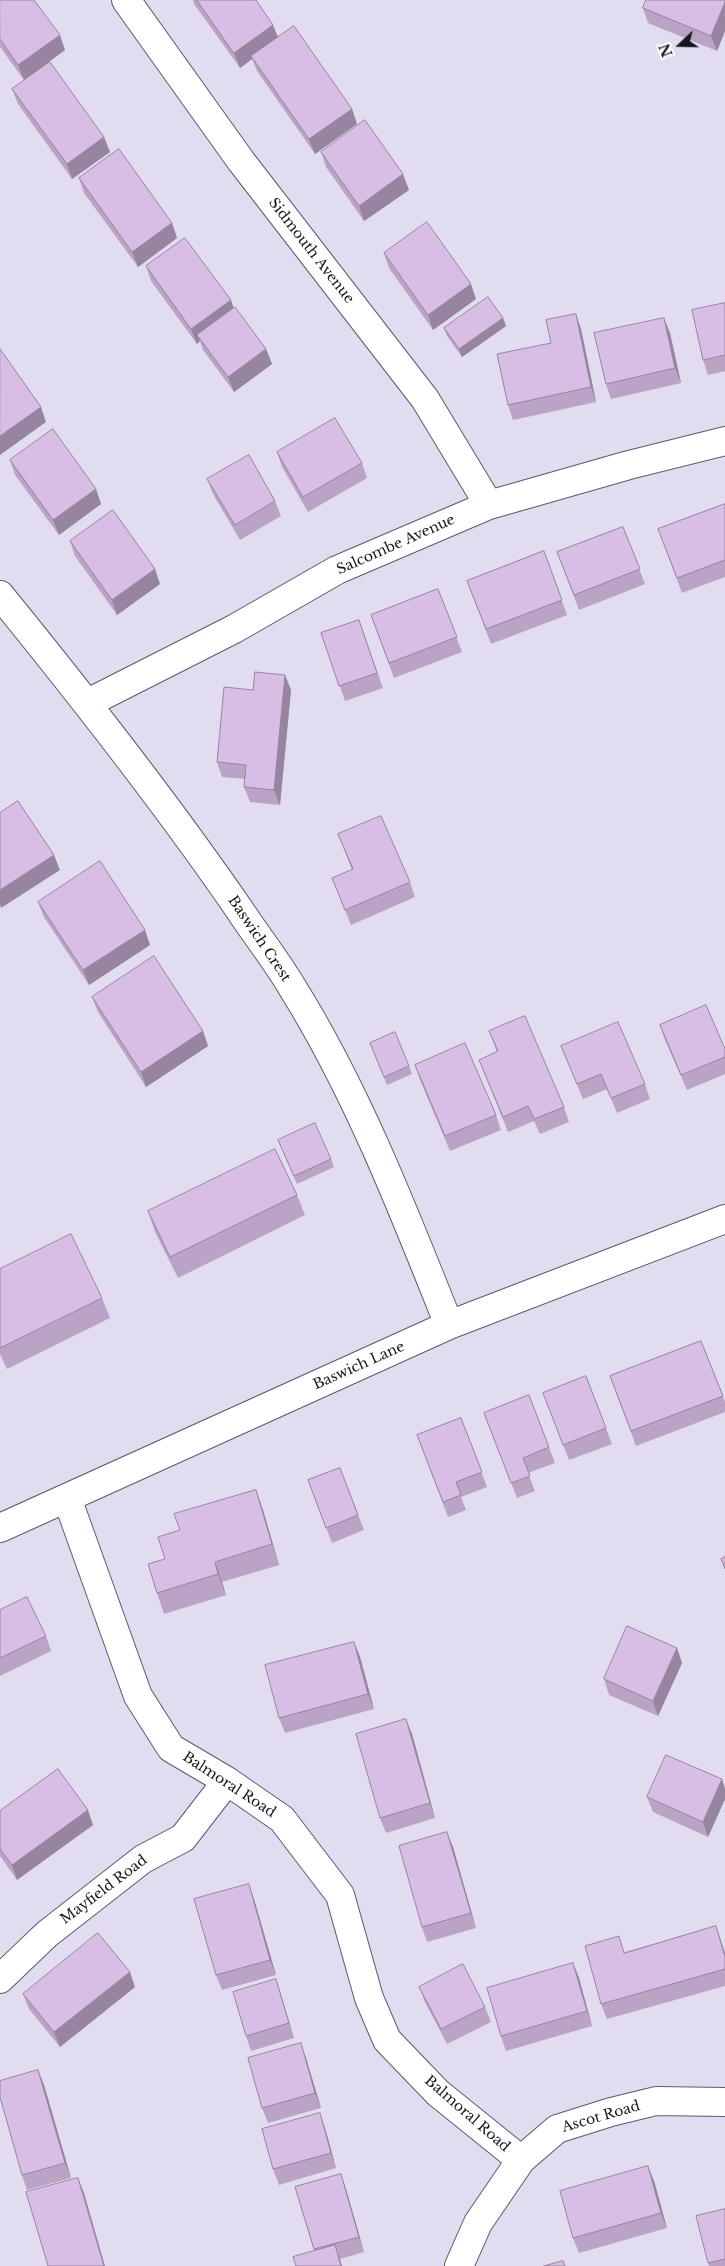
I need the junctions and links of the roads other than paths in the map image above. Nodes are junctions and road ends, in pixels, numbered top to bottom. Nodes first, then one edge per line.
1 (126, 0) edge
2 (725, 441) edge
3 (489, 505) junction
4 (0, 595) edge
5 (88, 703) junction
6 (725, 1219) edge
7 (448, 1325) junction
8 (67, 1498) junction
9 (0, 1528) edge
10 (227, 1781) junction
11 (0, 1979) edge
12 (725, 2102) edge
13 (521, 2160) junction
14 (459, 2266) edge

1 - 3 street, Sidmouth Avenue
2 - 3 street, Salcombe Avenue
3 - 5 street, Salcombe Avenue
4 - 5 street, Baswich Crest
5 - 7 street, Baswich Crest
6 - 7 street, Baswich Lane
7 - 8 street, Baswich Lane
8 - 9 street, Baswich Lane
8 - 10 street, Balmoral Road
10 - 11 street, Mayfield Road
10 - 13 street, Balmoral Road
12 - 13 street, Ascot Road
13 - 14 street, Ascot Road

